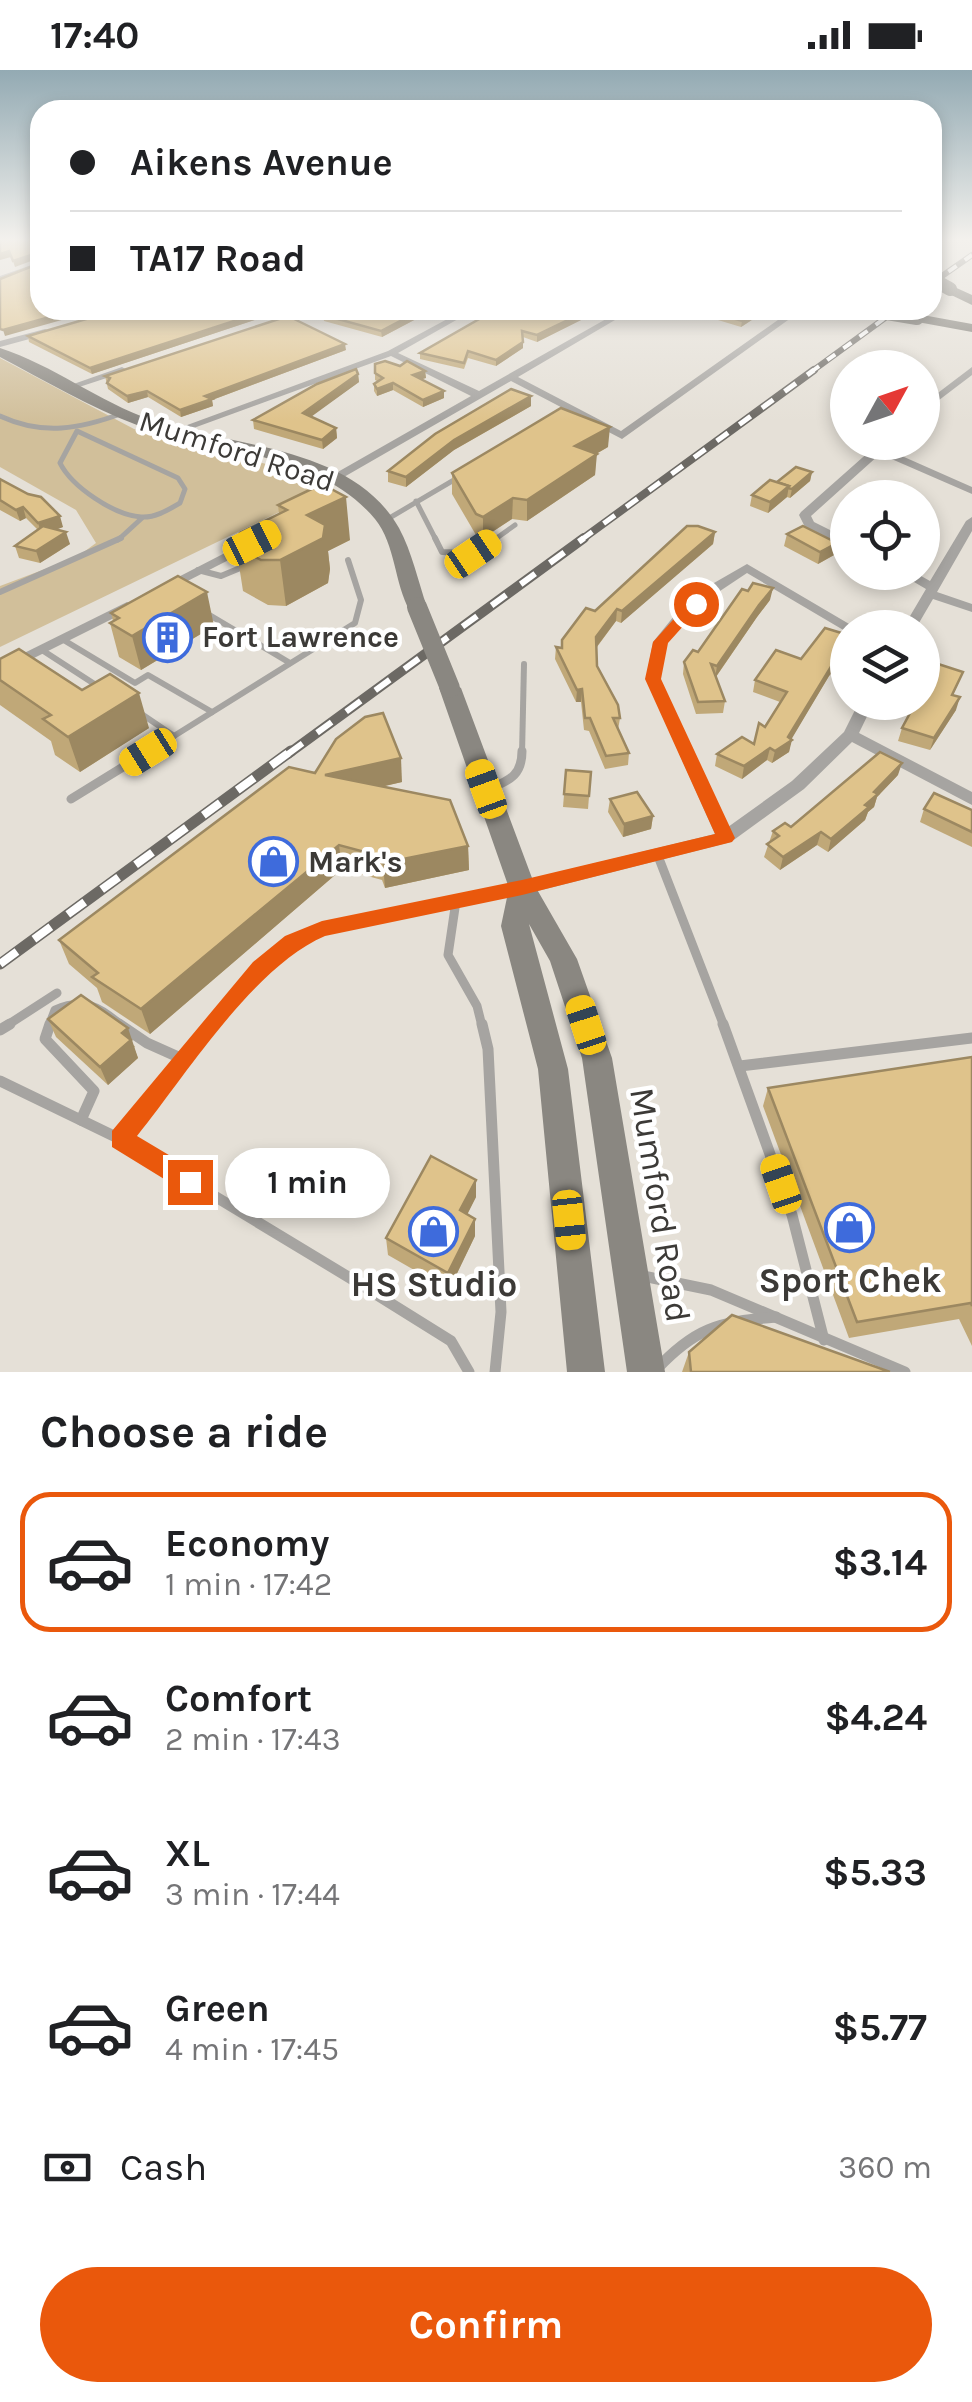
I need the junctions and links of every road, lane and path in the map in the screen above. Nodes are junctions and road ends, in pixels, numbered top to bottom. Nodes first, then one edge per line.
1 (278, 320) edge
2 (452, 320) edge
3 (611, 320) edge
4 (784, 320) edge
5 (928, 320) edge
6 (972, 328) edge
7 (252, 329) edge
8 (52, 330) edge
9 (0, 348) edge
10 (391, 353) junction
11 (143, 364) edge
12 (972, 370) edge
13 (513, 378) junction
14 (70, 387) junction
15 (476, 394) junction
16 (940, 396) edge
17 (123, 413) junction
18 (0, 416) edge
19 (77, 431) junction
20 (176, 431) junction
21 (867, 460) edge
22 (911, 460) edge
23 (463, 474) edge
24 (333, 479) junction
25 (845, 480) edge
26 (972, 491) edge
27 (354, 492) junction
28 (830, 494) edge
29 (336, 500) edge
30 (416, 502) junction
31 (142, 518) junction
32 (386, 520) junction
33 (972, 521) edge
34 (514, 525) dead end
35 (269, 534) edge
36 (830, 535) edge
37 (256, 560) edge
38 (348, 560) dead end
39 (198, 570) junction
40 (940, 574) edge
41 (163, 588) junction
42 (930, 590) joint
43 (0, 592) edge
44 (179, 597) edge
45 (195, 607) edge
46 (972, 608) edge
47 (919, 610) edge
48 (830, 616) edge
49 (62, 639) junction
50 (42, 650) junction
51 (290, 663) junction
52 (524, 664) dead end
53 (0, 671) edge
54 (108, 693) edge
55 (124, 704) edge
56 (212, 712) junction
57 (858, 720) edge
58 (850, 735) junction
59 (174, 736) junction
60 (486, 789) junction
61 (972, 799) edge
62 (71, 800) dead end
63 (726, 838) junction
64 (658, 856) junction
65 (522, 888) junction
66 (456, 900) junction
67 (56, 993) dead end
68 (0, 1030) edge
69 (972, 1038) edge
70 (185, 1060) junction
71 (740, 1066) junction
72 (0, 1081) edge
73 (81, 1120) junction
74 (120, 1139) junction
75 (631, 1276) junction
76 (776, 1317) junction
77 (824, 1340) junction
78 (469, 1372) edge
79 (495, 1372) edge
80 (586, 1372) edge
81 (646, 1372) edge
82 (654, 1372) edge
83 (905, 1372) edge

1 - 7 street
2 - 10 street
3 - 13 street
4 - 13 street
5 - 6 main road, bridge
8 - 9 street
9 - 14 street, Mumford Road
10 - 15 street
10 - 20 street
11 - 14 street
12 - 16 street
13 - 15 street
14 - 17 street, Mumford Road
15 - 24 street
17 - 19 lane
17 - 20 street, Mumford Road
18 - 19 lane
19 - 31 lane
19 - 31 lane
20 - 24 street, Mumford Road
21 - 25 street
22 - 26 street
23 - 30 lane
24 - 27 street, Mumford Road
27 - 29 street
27 - 32 street, Mumford Road
28 - 36 street
30 - 32 lane
30 - 34 lane
31 - 43 lane
32 - 60 street, Mumford Road, bridge
33 - 40 street
35 - 39 street
37 - 39 lane
38 - 51 lane
39 - 41 street
41 - 44 lane
41 - 49 street
42 - 46 street
42 - 47 street
45 - 51 lane
48 - 63 street
49 - 50 street
49 - 56 lane
50 - 53 street
50 - 54 lane
51 - 56 lane
52 - 60 lane
55 - 59 lane
56 - 59 lane
57 - 58 street
58 - 61 street
58 - 63 street
59 - 62 lane
60 - 65 street, Mumford Road
63 - 64 street
64 - 65 street
64 - 71 lane
65 - 66 lane
65 - 75 street, Mumford Road
65 - 80 street, Mumford Road
66 - 70 lane
66 - 79 lane
67 - 68 lane
69 - 71 lane
70 - 73 lane
70 - 74 lane
71 - 77 lane
72 - 73 lane
73 - 74 lane
74 - 78 lane
75 - 76 lane
75 - 81 street, Mumford Road
76 - 77 lane
76 - 82 lane
77 - 83 lane

